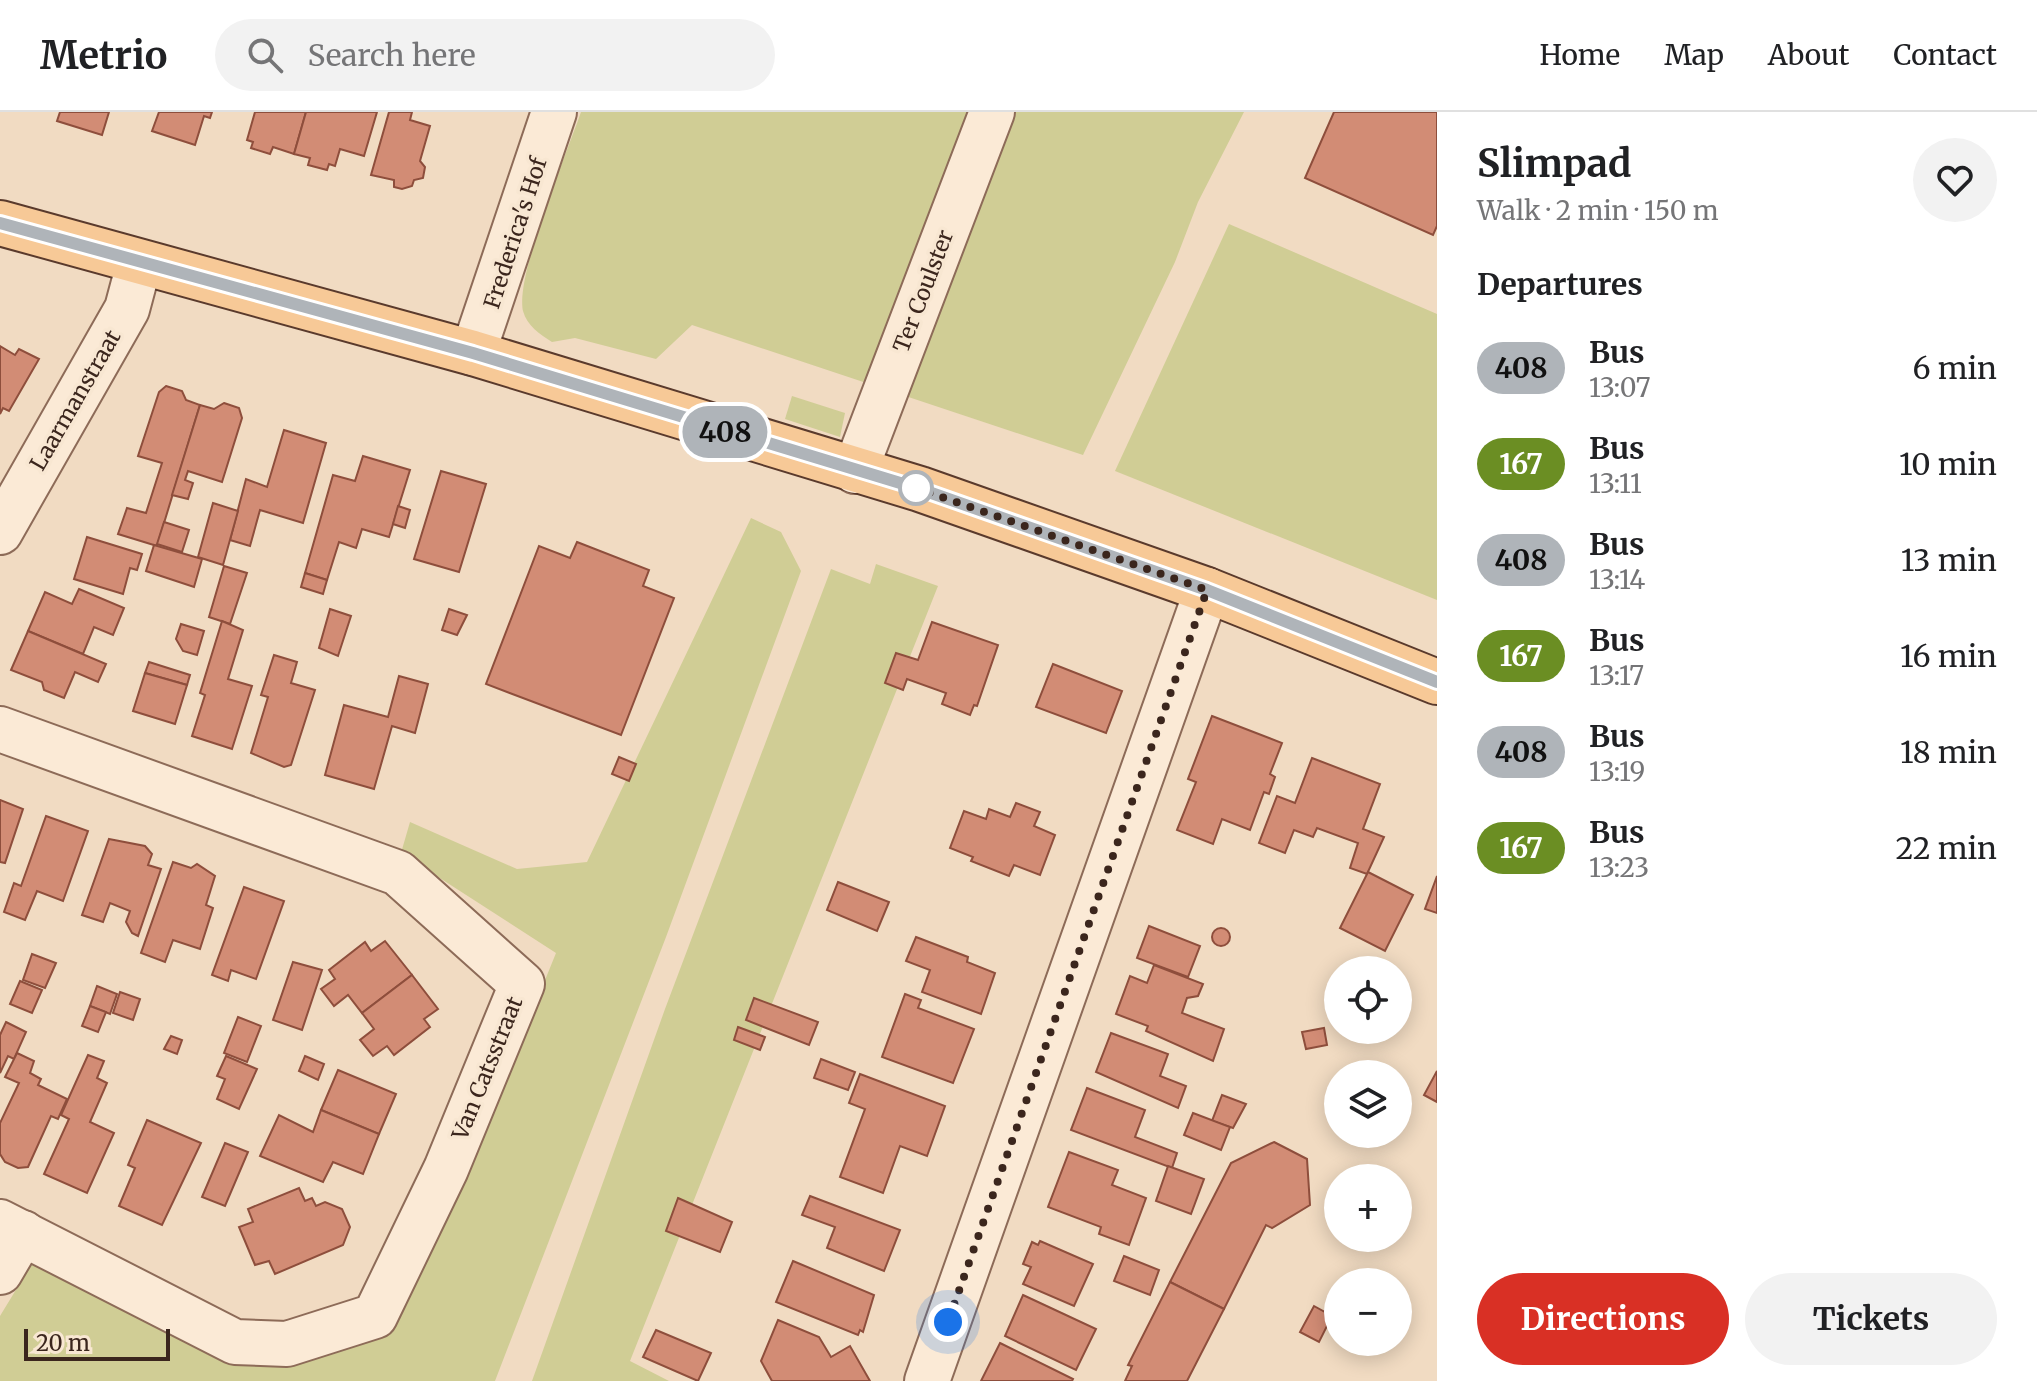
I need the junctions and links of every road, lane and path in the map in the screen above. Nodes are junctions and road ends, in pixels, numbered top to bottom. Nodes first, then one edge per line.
1 (554, 112) edge
2 (992, 112) edge
3 (0, 223) edge
4 (139, 264) junction
5 (473, 353) junction
6 (855, 471) junction
7 (0, 532) edge
8 (1207, 590) junction
9 (1437, 682) edge
10 (0, 729) edge
11 (12, 1228) edge
12 (0, 1272) edge
13 (927, 1381) edge

1 - 5 street, Frederica's Hof
2 - 6 street, Ter Coulster
3 - 4 main road
4 - 5 main road
4 - 7 street, Laarmanstraat
5 - 6 main road
6 - 8 main road
8 - 9 main road
8 - 13 street
10 - 11 street, Van Catsstraat
11 - 12 street

